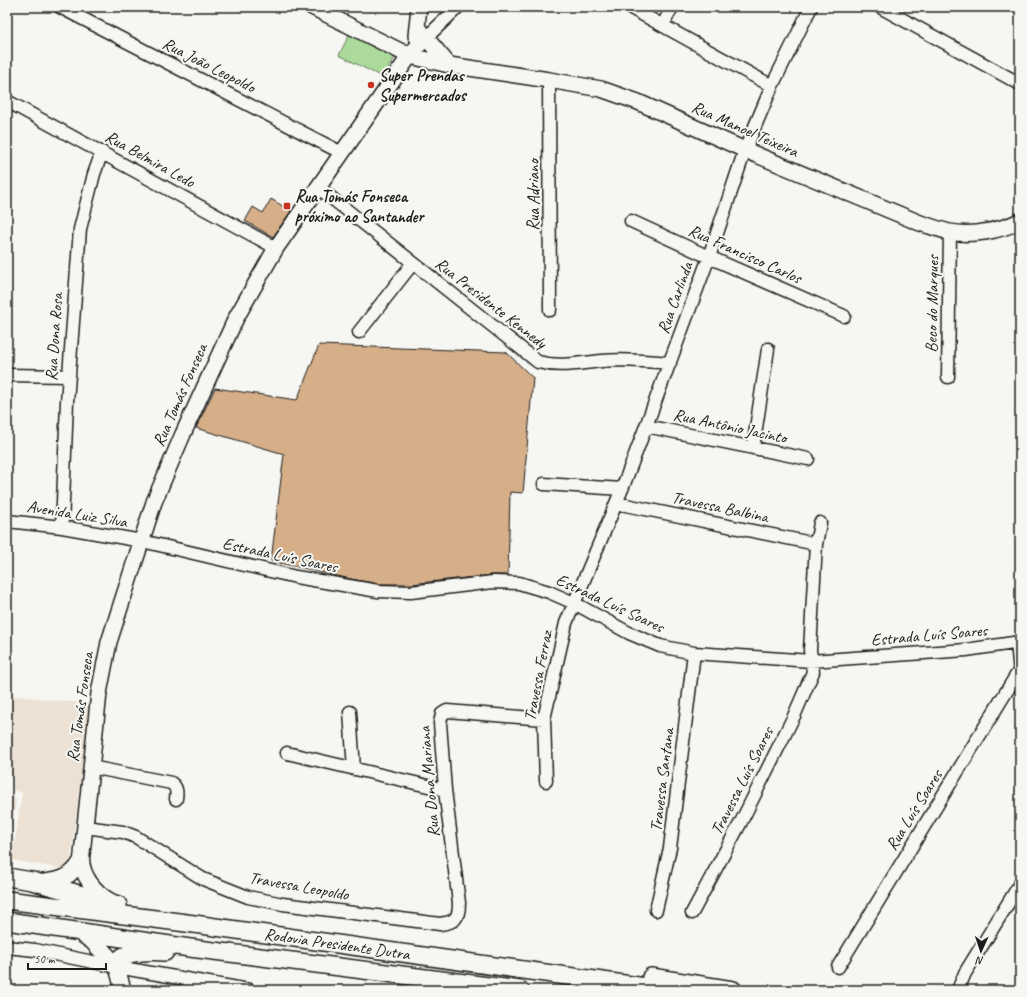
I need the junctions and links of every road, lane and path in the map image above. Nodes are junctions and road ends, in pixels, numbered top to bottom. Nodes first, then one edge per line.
1 (60, 7) edge
2 (312, 7) edge
3 (419, 7) edge
4 (458, 7) edge
5 (629, 7) edge
6 (672, 7) edge
7 (811, 7) edge
8 (880, 7) edge
9 (663, 25) junction
10 (422, 32) junction
11 (412, 53) junction
12 (449, 65) junction
13 (549, 80) junction
14 (1020, 84) edge
15 (772, 86) junction
16 (7, 101) edge
17 (745, 150) junction
18 (102, 152) junction
19 (342, 153) junction
20 (319, 188) junction
21 (631, 221) dead end
22 (1020, 221) edge
23 (950, 232) junction
24 (276, 248) junction
25 (709, 257) junction
26 (413, 263) junction
27 (550, 310) dead end
28 (844, 316) dead end
29 (359, 332) dead end
30 (768, 349) dead end
31 (670, 363) junction
32 (7, 375) edge
33 (68, 376) junction
34 (948, 377) dead end
35 (646, 426) junction
36 (753, 448) junction
37 (808, 459) dead end
38 (544, 484) dead end
39 (622, 489) junction
40 (616, 503) junction
41 (7, 521) edge
42 (820, 523) dead end
43 (62, 527) junction
44 (142, 541) junction
45 (816, 544) junction
46 (574, 603) junction
47 (1019, 643) edge
48 (694, 653) junction
49 (811, 661) junction
50 (1020, 672) edge
51 (350, 712) dead end
52 (544, 719) junction
53 (287, 753) dead end
54 (91, 767) junction
55 (354, 769) junction
56 (546, 781) dead end
57 (445, 790) junction
58 (176, 799) dead end
59 (85, 827) junction
60 (81, 861) junction
61 (7, 877) edge
62 (37, 883) junction
63 (1020, 884) edge
64 (7, 900) edge
65 (459, 903) joint
66 (116, 905) junction
67 (656, 910) dead end
68 (692, 913) dead end
69 (7, 921) edge
70 (194, 924) junction
71 (77, 930) junction
72 (7, 947) edge
73 (190, 948) junction
74 (117, 967) junction
75 (838, 967) dead end
76 (528, 970) junction
77 (486, 986) junction
78 (123, 990) edge
79 (249, 990) edge
80 (506, 990) edge
81 (520, 990) edge
82 (667, 990) edge
83 (734, 990) edge
84 (958, 990) edge

1 - 19 street, Rua João Leopoldo
2 - 11 main road, Rua Manoel Teixeira
3 - 10 main road
4 - 10 street
5 - 9 street
6 - 9 street
7 - 15 street, Rua Carlinda
8 - 14 street
9 - 15 street
10 - 11 main road
10 - 12 main road
11 - 12 main road, Rua Manoel Teixeira
11 - 19 main road, Rua Tomás Fonseca
12 - 13 main road, Rua Manoel Teixeira
13 - 17 main road, Rua Manoel Teixeira
13 - 27 street, Rua Adriano
15 - 17 street, Rua Carlinda
16 - 18 street, Rua Belmira Ledo
17 - 23 main road, Rua Manoel Teixeira
17 - 25 street, Rua Carlinda
18 - 24 street, Rua Belmira Ledo
18 - 33 street, Rua Dona Rosa
19 - 20 main road, Rua Tomás Fonseca
20 - 24 main road, Rua Tomás Fonseca
20 - 26 street, Rua Presidente Kennedy
21 - 25 street, Rua Francisco Carlos
22 - 23 main road, Rua Manoel Teixeira
23 - 34 street, Beco do Marques
24 - 44 main road, Rua Tomás Fonseca
25 - 28 street, Rua Francisco Carlos
25 - 31 street, Rua Carlinda
26 - 29 street
26 - 31 street, Rua Presidente Kennedy
30 - 36 street
31 - 35 street, Rua Carlinda
32 - 33 street
33 - 43 street, Rua Dona Rosa
35 - 36 street, Rua Antônio Jacinto
35 - 39 street, Rua Carlinda
36 - 37 street, Rua Antônio Jacinto
38 - 39 street
39 - 40 street, Rua Carlinda
40 - 45 street, Travessa Balbina
40 - 46 street, Rua Carlinda
41 - 43 street, Avenida Luiz Silva
42 - 45 street
43 - 44 street, Avenida Luiz Silva
44 - 46 street, Estrada Luís Soares
44 - 54 main road, Rua Tomás Fonseca
45 - 49 street
46 - 48 street, Estrada Luís Soares
46 - 52 street, Travessa Ferraz
47 - 49 street, Estrada Luís Soares
47 - 50 street
48 - 49 street, Estrada Luís Soares
48 - 67 street, Travessa Santana
49 - 68 street, Travessa Luís Soares
50 - 75 street, Rua Luís Soares
51 - 55 street
52 - 56 street, Travessa Ferraz
52 - 57 street, Rua Dona Mariana
53 - 55 street
54 - 58 street
54 - 59 main road, Rua Tomás Fonseca
55 - 57 street
57 - 65 street, Rua Dona Mariana
59 - 60 main road, Rua Tomás Fonseca
59 - 65 street, Travessa Leopoldo
60 - 62 main road
60 - 66 main road, Rua Tomás Fonseca
61 - 62 highway
62 - 66 highway
63 - 84 street
64 - 70 highway, Rodovia Presidente Dutra
66 - 70 highway
69 - 71 highway, Rodovia Presidente Dutra
70 - 76 highway, Rodovia Presidente Dutra
71 - 73 highway, Rodovia Presidente Dutra
71 - 74 highway
72 - 74 street
73 - 74 highway
73 - 77 highway, Rodovia Presidente Dutra
74 - 78 main road
74 - 79 street
76 - 82 highway, Rodovia Presidente Dutra
76 - 83 highway
77 - 80 highway
77 - 81 highway, Rodovia Presidente Dutra

